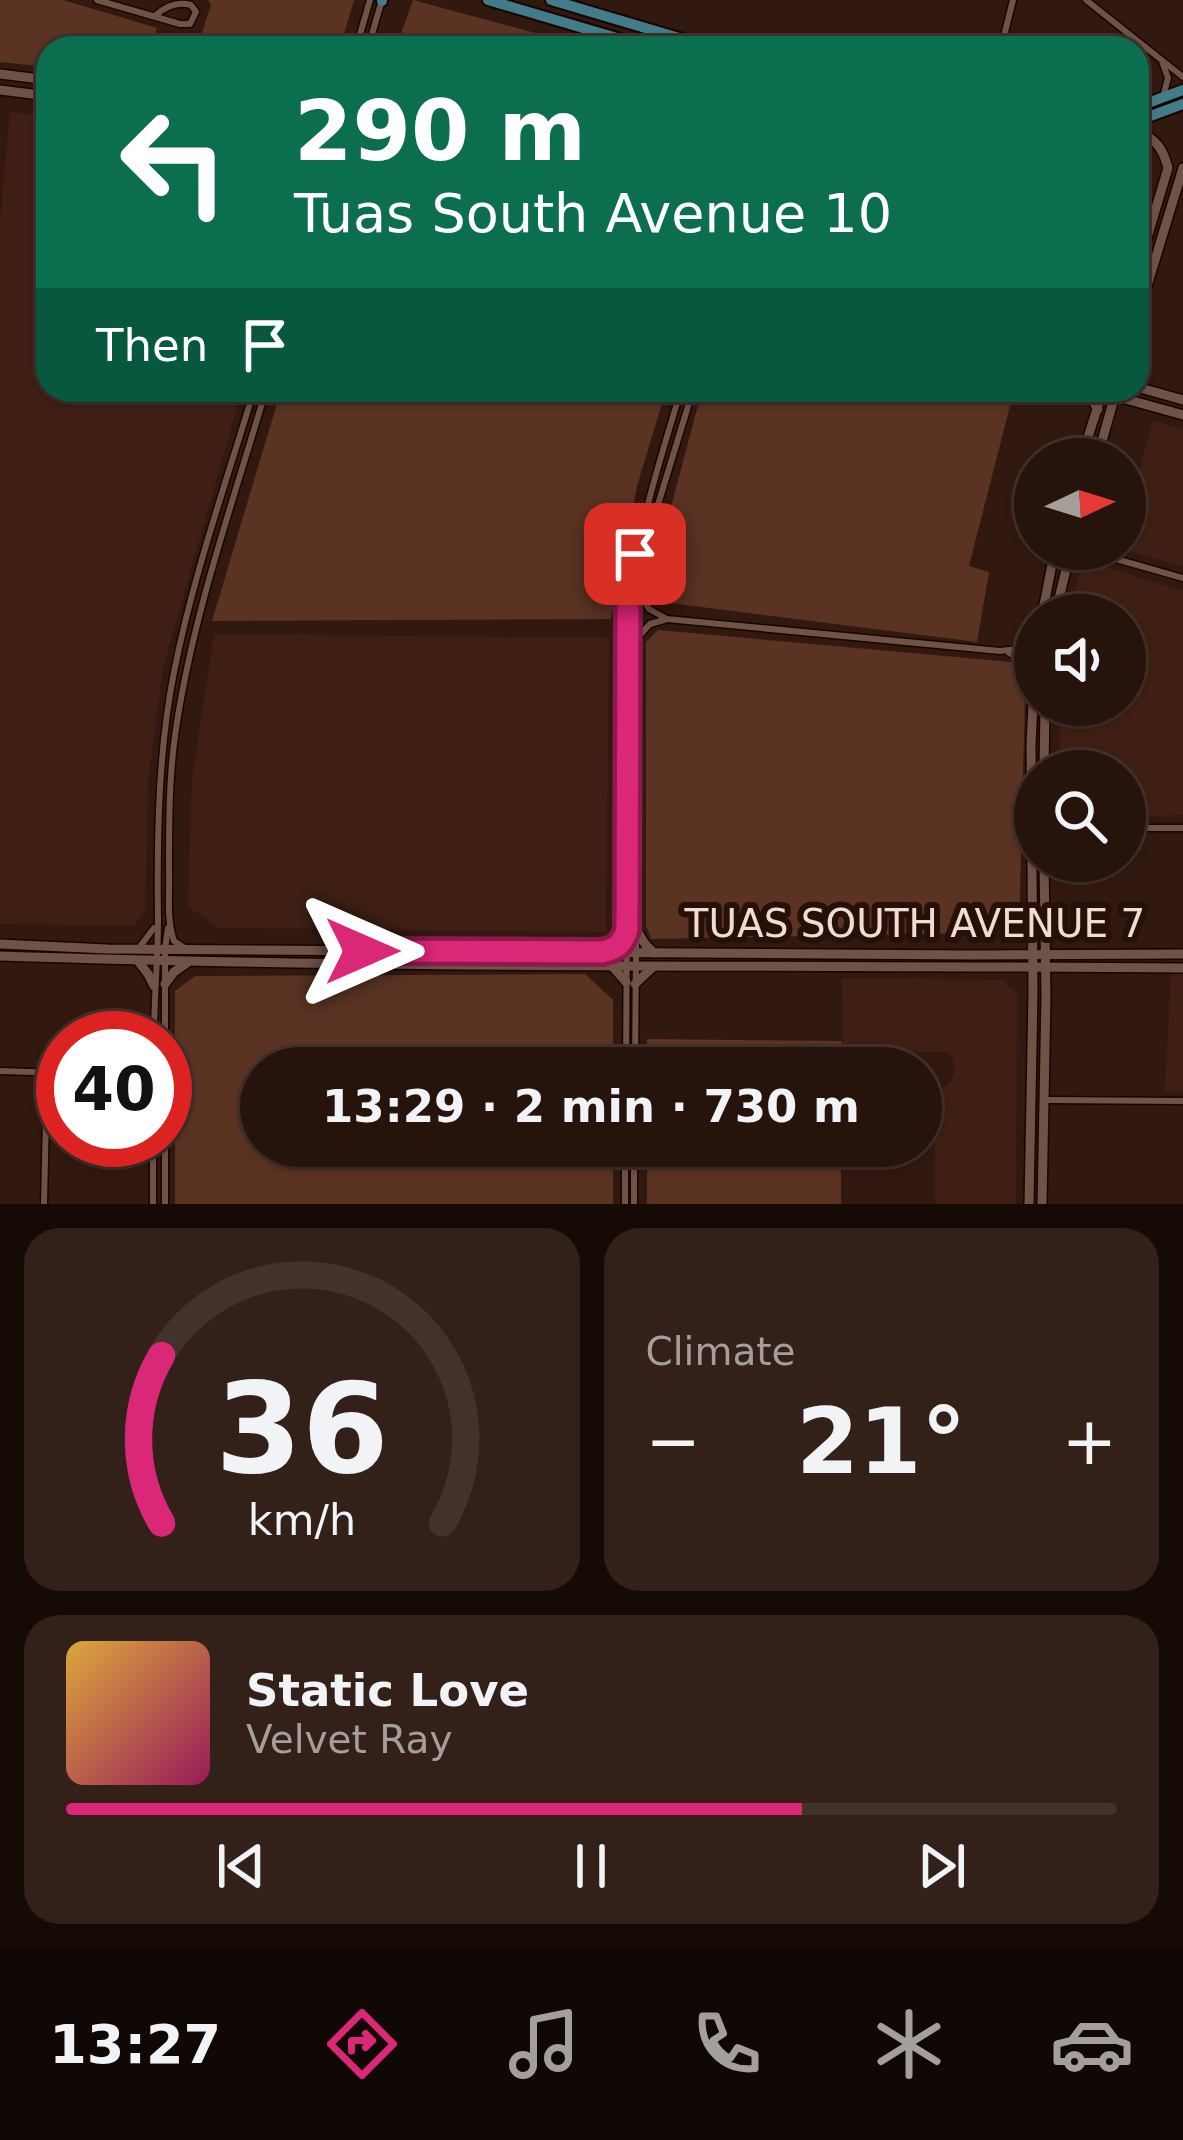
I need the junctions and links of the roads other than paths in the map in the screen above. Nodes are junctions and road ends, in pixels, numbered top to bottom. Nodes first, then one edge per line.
1 (97, 0) edge
2 (370, 0) edge
3 (382, 0) edge
4 (488, 0) edge
5 (551, 0) edge
6 (1013, 0) edge
7 (1086, 0) edge
8 (156, 15) junction
9 (360, 36) edge
10 (372, 36) edge
11 (610, 36) edge
12 (672, 36) edge
13 (1004, 36) edge
14 (1132, 36) edge
15 (1149, 49) edge
16 (1161, 58) junction
17 (0, 74) edge
18 (1183, 76) edge
19 (36, 78) edge
20 (0, 90) edge
21 (1183, 90) edge
22 (36, 94) edge
23 (1162, 97) junction
24 (1149, 102) edge
25 (1183, 104) edge
26 (1149, 117) edge
27 (1149, 136) edge
28 (1183, 168) edge
29 (1149, 231) edge
30 (1149, 280) edge
31 (1149, 390) edge
32 (1183, 400) edge
33 (250, 402) edge
34 (262, 402) edge
35 (677, 402) edge
36 (689, 402) edge
37 (1097, 402) edge
38 (1097, 402) edge
39 (1113, 402) edge
40 (1127, 402) edge
41 (1137, 402) edge
42 (1098, 410) junction
43 (1110, 414) junction
44 (1183, 415) edge
45 (1088, 438) edge
46 (1103, 438) edge
47 (1146, 567) edge
48 (1183, 578) edge
49 (640, 591) junction
50 (667, 619) junction
51 (638, 638) junction
52 (1014, 649) edge
53 (1000, 651) junction
54 (1014, 656) edge
55 (1032, 726) edge
56 (1146, 828) edge
57 (1183, 829) edge
58 (1044, 882) edge
59 (158, 918) junction
60 (169, 922) junction
61 (1044, 925) junction
62 (1032, 929) junction
63 (631, 930) junction
64 (0, 944) edge
65 (602, 952) junction
66 (631, 953) junction
67 (654, 953) junction
68 (1038, 953) junction
69 (1013, 954) junction
70 (1067, 954) junction
71 (1183, 954) edge
72 (137, 955) junction
73 (160, 955) junction
74 (0, 956) edge
75 (188, 956) junction
76 (612, 966) junction
77 (631, 966) junction
78 (653, 967) junction
79 (1013, 968) junction
80 (1066, 968) junction
81 (1183, 968) edge
82 (1039, 969) junction
83 (631, 983) junction
84 (159, 985) junction
85 (1033, 992) junction
86 (1046, 997) junction
87 (157, 1011) edge
88 (162, 1011) edge
89 (627, 1047) edge
90 (634, 1047) edge
91 (0, 1071) edge
92 (36, 1072) edge
93 (1042, 1100) junction
94 (1183, 1101) edge
95 (45, 1167) edge
96 (153, 1167) edge
97 (165, 1167) edge
98 (625, 1167) edge
99 (634, 1167) edge
100 (44, 1204) edge
101 (153, 1204) edge
102 (165, 1204) edge
103 (625, 1204) edge
104 (634, 1204) edge
105 (1029, 1204) edge
106 (1042, 1204) edge

1 - 8 street
2 - 9 street
3 - 10 street
4 - 11 main road
5 - 12 main road
6 - 13 street
7 - 14 street
8 - 8 street
15 - 16 street
16 - 18 street
16 - 23 street
17 - 19 street
20 - 22 street
21 - 23 main road
23 - 24 main road
25 - 26 main road
27 - 29 street
28 - 30 street
31 - 32 street
33 - 59 street
34 - 60 street
35 - 63 street
36 - 49 street
37 - 42 street
38 - 42 street
39 - 43 street
40 - 43 street
41 - 44 street
42 - 45 street
43 - 46 street
47 - 48 street
49 - 50 street
49 - 51 street
50 - 51 street
50 - 53 street
51 - 63 street
52 - 53 street
53 - 54 street
55 - 62 street
56 - 57 street
58 - 61 street
59 - 60 street
59 - 72 street
59 - 73 street
60 - 73 street
60 - 75 street
61 - 68 street
61 - 70 street
62 - 68 street
62 - 69 street
63 - 65 street
63 - 66 street
63 - 67 street
64 - 72 street, TUAS SOUTH AVENUE 7
65 - 66 street, TUAS SOUTH AVENUE 7
65 - 75 street, TUAS SOUTH AVENUE 7
66 - 67 street, TUAS SOUTH AVENUE 7
66 - 77 street
67 - 69 street, TUAS SOUTH AVENUE 7
68 - 69 street, TUAS SOUTH AVENUE 7
68 - 70 street, TUAS SOUTH AVENUE 7
68 - 82 street
70 - 71 street, TUAS SOUTH AVENUE 7
72 - 73 street, TUAS SOUTH AVENUE 7
72 - 74 street, TUAS SOUTH AVENUE 7
72 - 84 street
73 - 75 street, TUAS SOUTH AVENUE 7
73 - 84 street
75 - 76 street, TUAS SOUTH AVENUE 7
75 - 84 street
76 - 77 street, TUAS SOUTH AVENUE 7
76 - 83 street
77 - 78 street, TUAS SOUTH AVENUE 7
77 - 83 street
78 - 79 street, TUAS SOUTH AVENUE 7
78 - 83 street
79 - 82 street, TUAS SOUTH AVENUE 7
79 - 85 street
80 - 81 street, TUAS SOUTH AVENUE 7
80 - 82 street, TUAS SOUTH AVENUE 7
80 - 86 street
82 - 85 street
82 - 86 street
83 - 89 street
83 - 90 street
84 - 87 street
84 - 88 street
85 - 105 street
86 - 93 street
91 - 92 street
93 - 94 street
93 - 106 street
95 - 100 street
96 - 101 street
97 - 102 street
98 - 103 street
99 - 104 street

